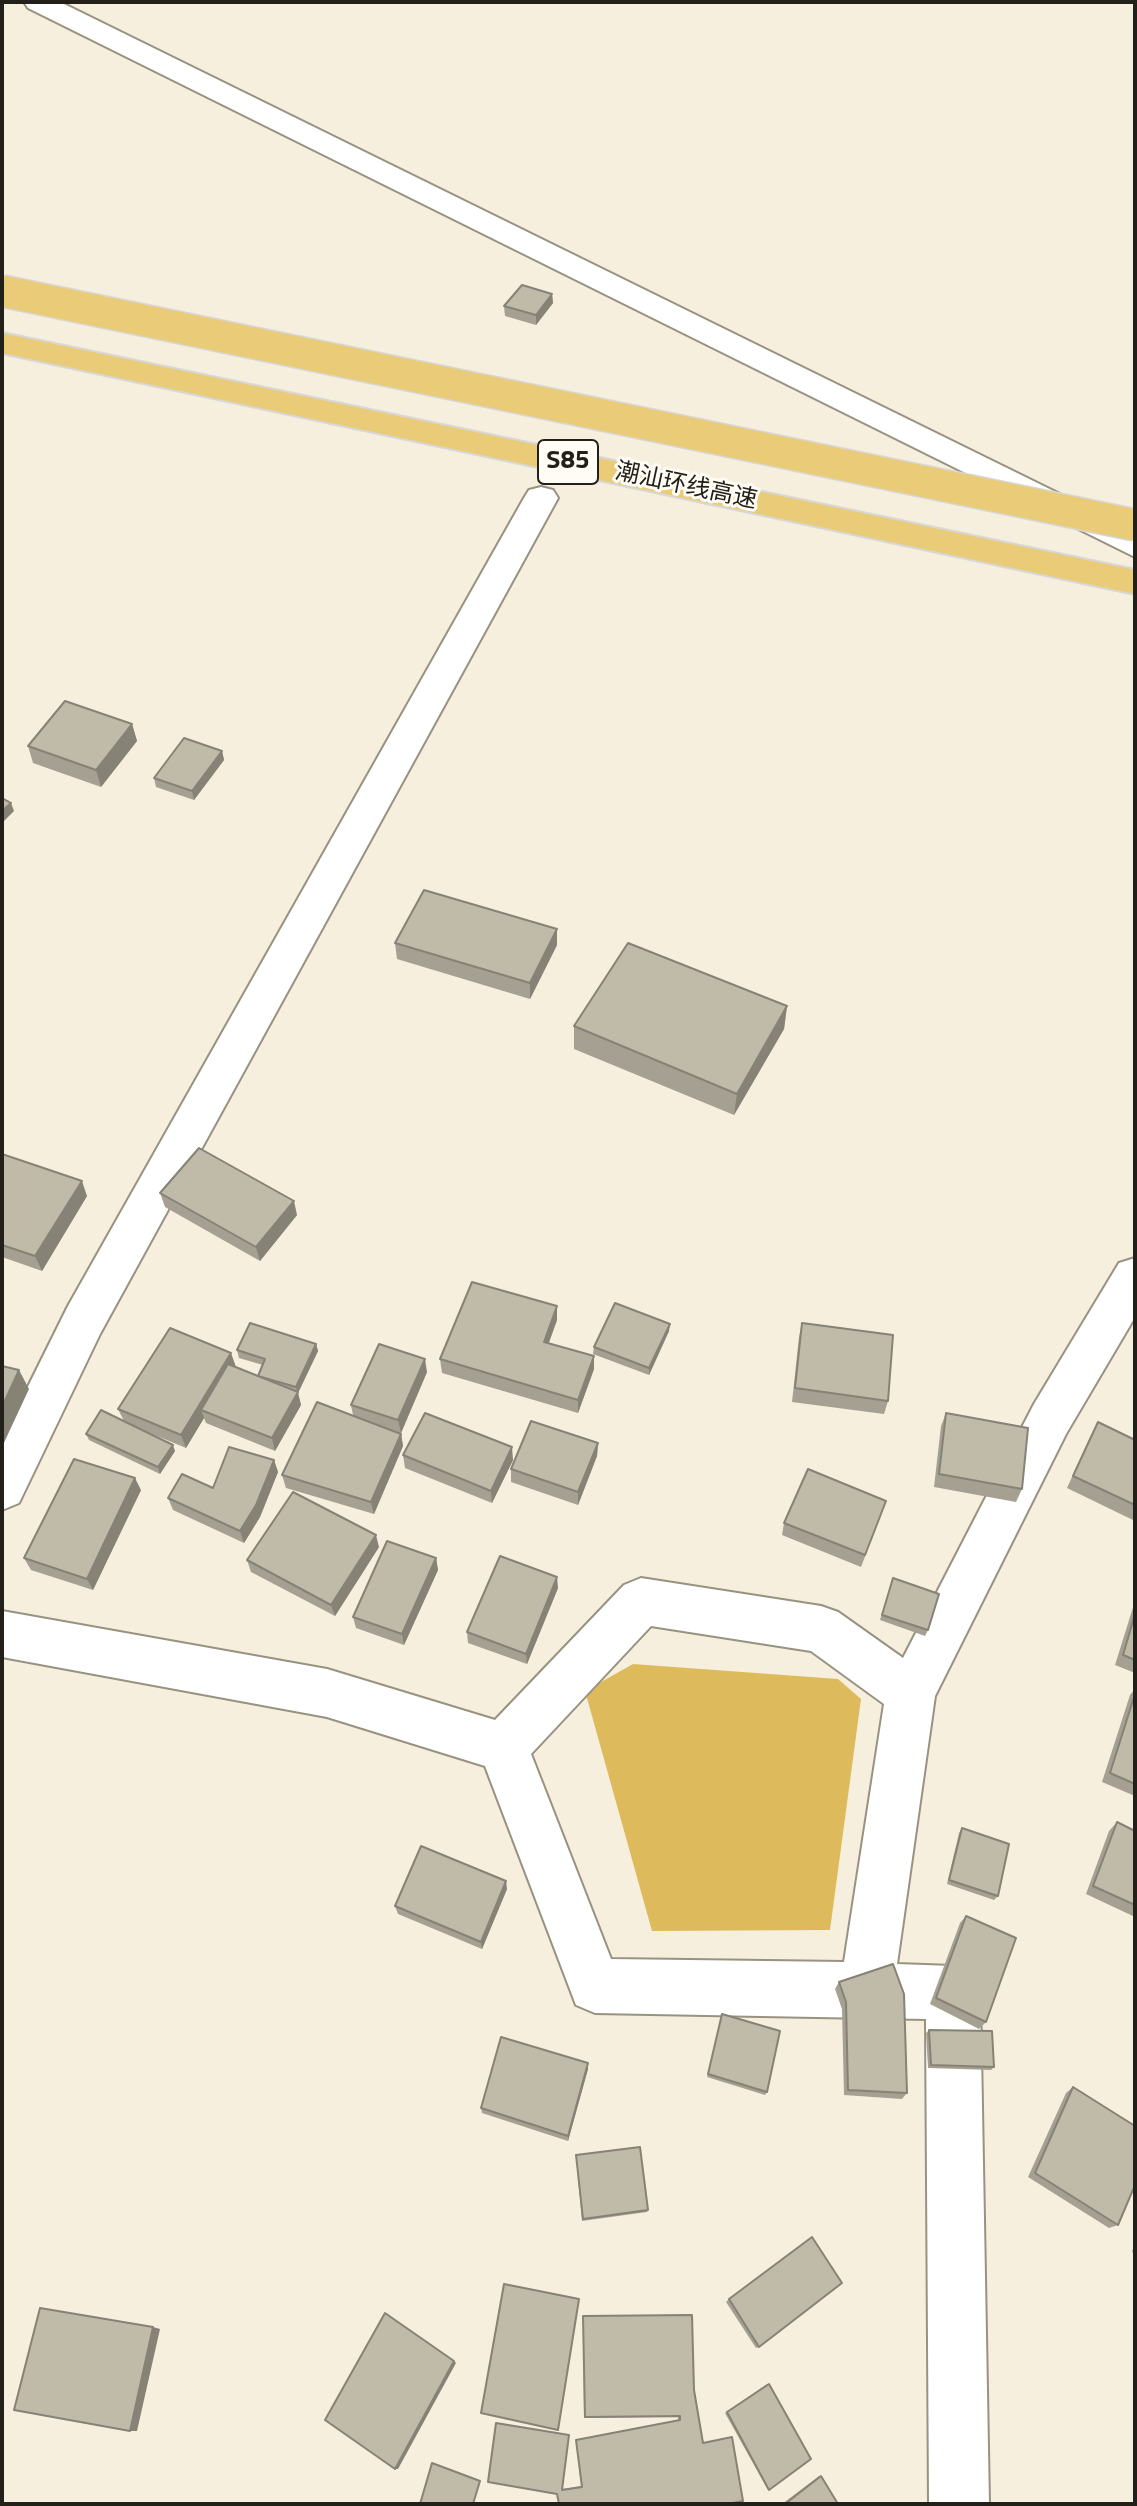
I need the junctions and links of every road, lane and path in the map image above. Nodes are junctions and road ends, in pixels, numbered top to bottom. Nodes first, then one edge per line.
1 (38, 2) edge
2 (2, 291) edge
3 (2, 343) edge
4 (541, 498) dead end
5 (1135, 525) edge
6 (1135, 545) edge
7 (1135, 582) edge
8 (1135, 1277) edge
9 (2, 1488) edge
10 (2, 1634) edge
11 (911, 1693) junction
12 (503, 1747) junction
13 (867, 1989) junction
14 (959, 2504) edge

1 - 6 street
2 - 5 highway, 潮汕环线高速 / S85, bridge
3 - 7 highway, 潮汕环线高速 / S85
4 - 9 street
8 - 11 street
10 - 12 street
11 - 12 street
11 - 13 street
12 - 13 street
13 - 14 street

